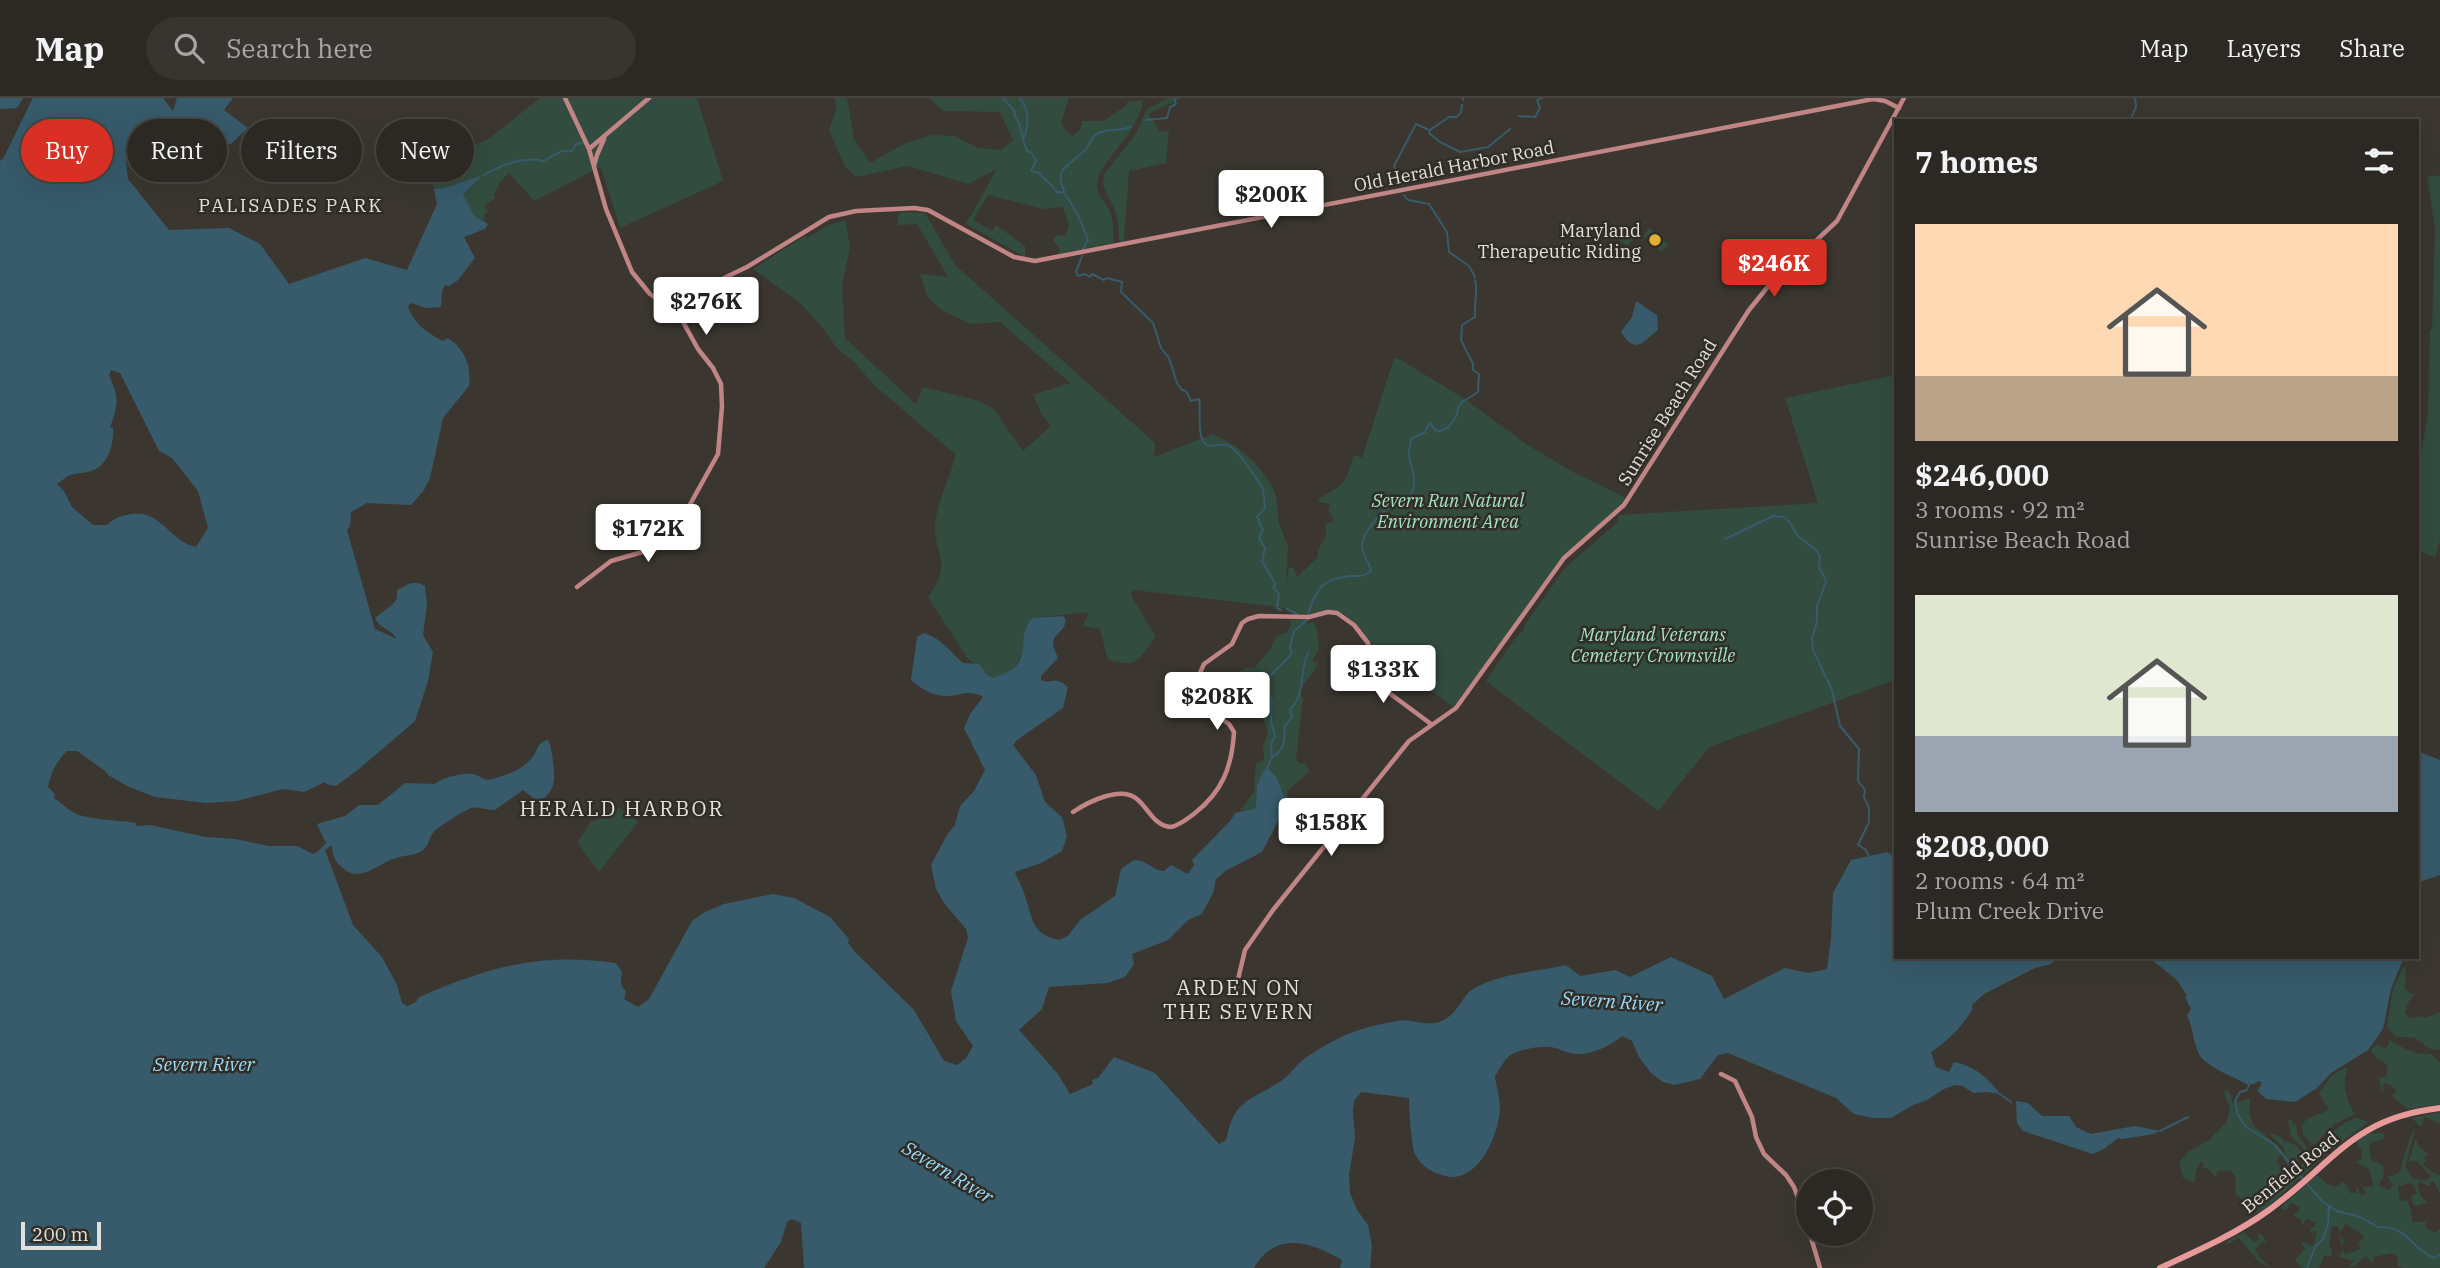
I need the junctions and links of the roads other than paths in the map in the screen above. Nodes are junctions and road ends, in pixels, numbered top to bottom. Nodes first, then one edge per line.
1 (565, 98) edge
2 (649, 98) edge
3 (1904, 98) edge
4 (1899, 108) junction
5 (609, 132) junction
6 (589, 149) junction
7 (594, 167) junction
8 (675, 312) junction
9 (577, 587) dead end
10 (1431, 724) junction
11 (1073, 812) dead end
12 (1235, 992) dead end
13 (1721, 1074) dead end
14 (2440, 1108) edge
15 (1796, 1192) edge
16 (1814, 1246) edge
17 (1820, 1268) edge
18 (2160, 1268) edge

1 - 6 street
2 - 5 street
3 - 4 street, Sunrise Beach Road
4 - 8 street, Old Herald Harbor Road
4 - 10 street, Sunrise Beach Road
5 - 6 street
5 - 7 street
6 - 7 street
7 - 8 street
8 - 9 street
10 - 11 street
10 - 12 street, Sunrise Beach Road
13 - 15 street
14 - 18 main road, Benfield Road
16 - 17 street

